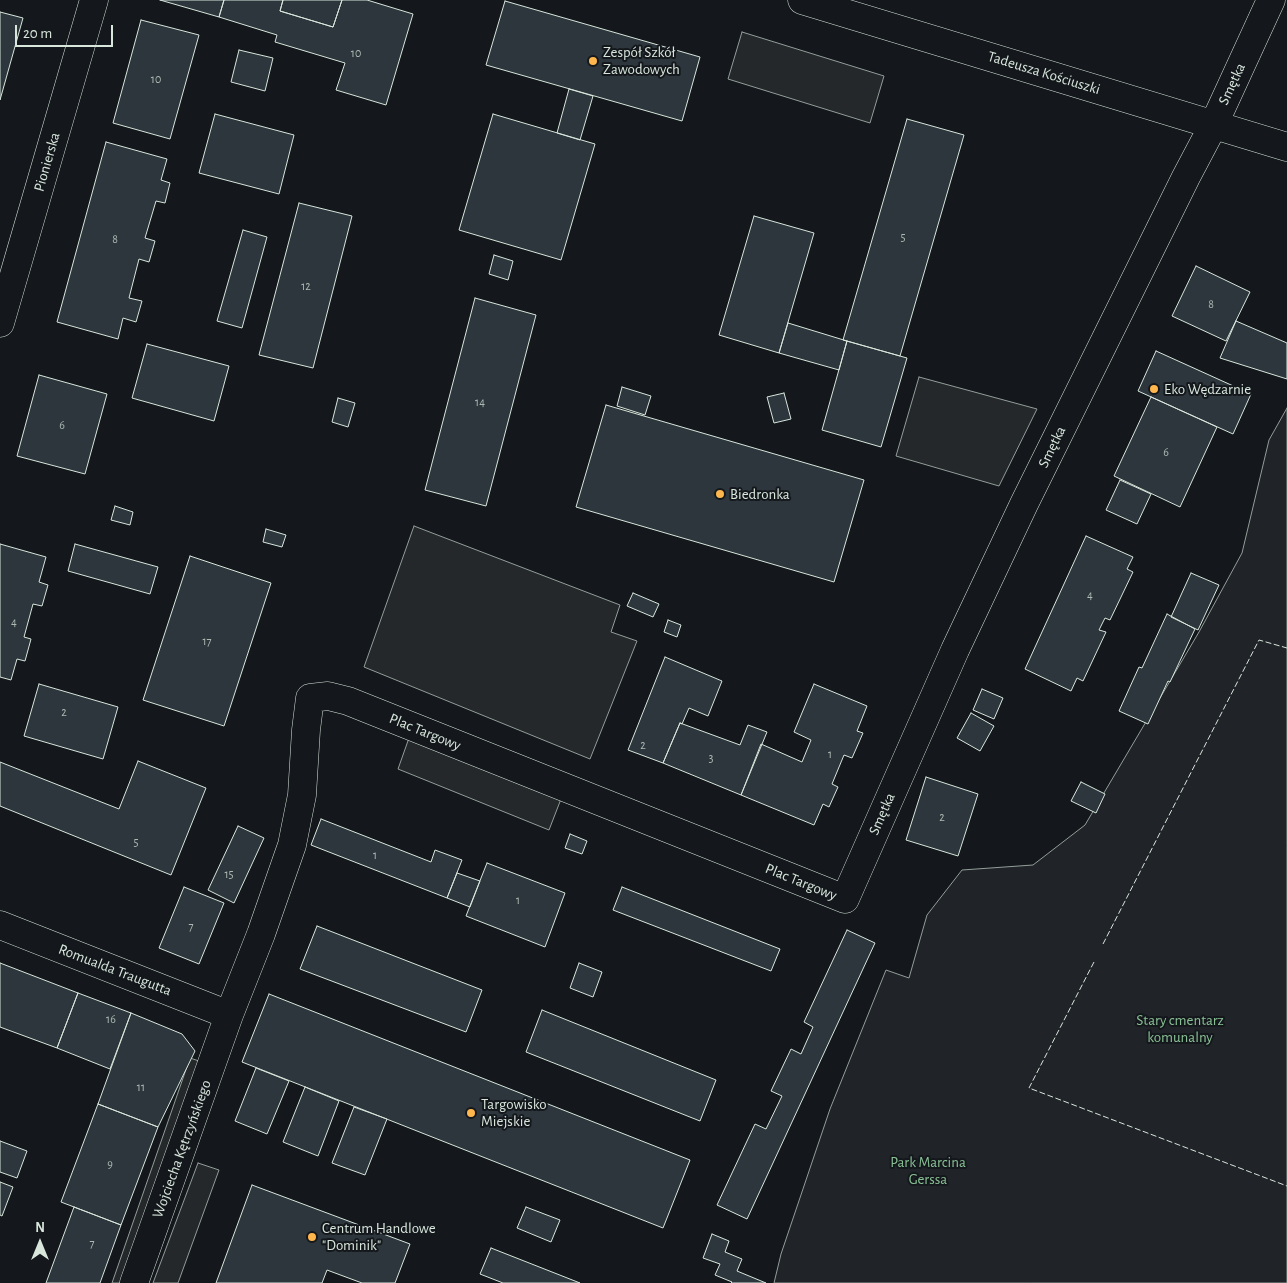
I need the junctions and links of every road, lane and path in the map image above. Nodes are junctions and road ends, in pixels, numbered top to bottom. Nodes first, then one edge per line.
1 (94, 0) edge
2 (802, 0) edge
3 (1271, 0) edge
4 (1214, 124) junction
5 (1287, 147) edge
6 (0, 323) edge
7 (845, 899) joint
8 (0, 925) edge
9 (229, 1015) junction
10 (134, 1283) edge

1 - 6 street, Pionierska
2 - 4 street, Tadeusza Kościuszki
3 - 4 street, Smętka
4 - 5 street, Tadeusza Kościuszki
4 - 7 street, Smętka
7 - 9 street, Plac Targowy
8 - 9 street, Romualda Traugutta
9 - 10 street, Wojciecha Kętrzyńskiego

